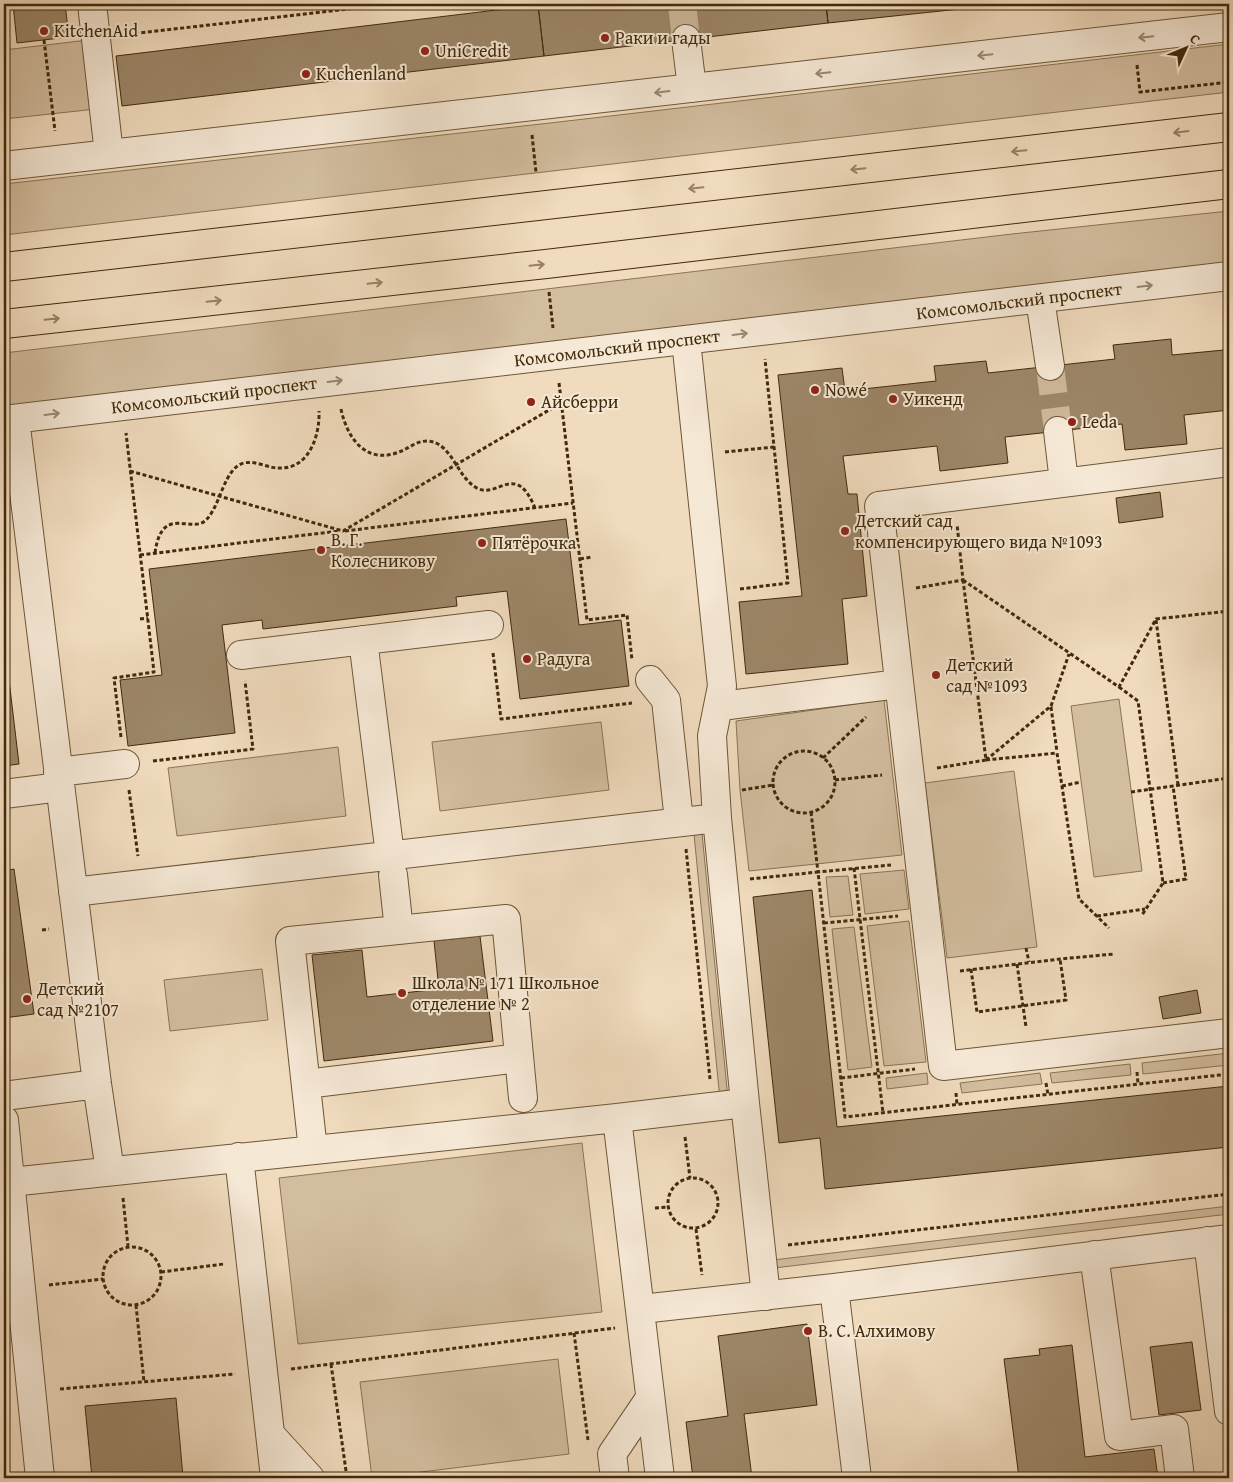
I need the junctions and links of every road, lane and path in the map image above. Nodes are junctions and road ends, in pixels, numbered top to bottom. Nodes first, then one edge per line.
1 (96, 4) edge
2 (392, 4) edge
3 (1229, 27) edge
4 (114, 36) dead end
5 (1135, 38) junction
6 (686, 39) tunnel mouth
7 (44, 40) dead end
8 (1229, 82) edge
9 (692, 88) junction
10 (1229, 127) edge
11 (531, 132) dead end
12 (55, 133) dead end
13 (109, 154) junction
14 (4, 166) edge
15 (536, 172) dead end
16 (1229, 184) edge
17 (4, 267) edge
18 (1229, 276) edge
19 (549, 289) dead end
20 (1040, 299) junction
21 (4, 324) edge
22 (553, 334) dead end
23 (686, 340) junction
24 (765, 359) dead end
25 (1050, 366) tunnel mouth
26 (558, 382) dead end
27 (561, 403) junction
28 (341, 408) dead end
29 (319, 411) dead end
30 (9, 419) edge
31 (125, 431) dead end
32 (1058, 431) tunnel mouth
33 (774, 447) junction
34 (698, 454) junction
35 (1229, 462) edge
36 (455, 465) junction
37 (130, 471) junction
38 (1064, 482) junction
39 (221, 496) junction
40 (953, 496) junction
41 (573, 503) junction
42 (536, 508) junction
43 (343, 531) junction
44 (155, 553) junction
45 (140, 555) junction
46 (592, 557) dead end
47 (580, 559) junction
48 (963, 580) junction
49 (888, 592) junction
50 (712, 593) junction
51 (1229, 610) edge
52 (148, 618) junction
53 (140, 619) dead end
54 (1156, 619) junction
55 (490, 625) joint
56 (363, 640) junction
57 (1070, 654) junction
58 (241, 655) joint
59 (650, 682) junction
60 (899, 684) junction
61 (1120, 687) junction
62 (721, 693) junction
63 (1051, 706) junction
64 (1057, 753) junction
65 (823, 758) junction
66 (986, 760) junction
67 (125, 764) junction
68 (909, 772) junction
69 (1229, 778) edge
70 (59, 780) junction
71 (835, 780) junction
72 (1081, 782) dead end
73 (1178, 785) junction
74 (1062, 786) junction
75 (1173, 786) junction
76 (1150, 790) junction
77 (1131, 792) dead end
78 (4, 794) edge
79 (811, 812) junction
80 (716, 818) junction
81 (681, 821) junction
82 (919, 862) junction
83 (391, 865) junction
84 (854, 868) junction
85 (1163, 883) junction
86 (142, 884) junction
87 (73, 892) junction
88 (1145, 909) junction
89 (925, 913) junction
90 (1142, 915) dead end
91 (1097, 916) junction
92 (860, 921) junction
93 (824, 924) dead end
94 (1109, 928) dead end
95 (399, 930) junction
96 (1026, 948) dead end
97 (1114, 954) dead end
98 (1060, 959) junction
99 (1029, 962) junction
100 (1017, 964) junction
101 (971, 969) junction
102 (932, 974) junction
103 (1023, 1006) junction
104 (1229, 1034) edge
105 (1030, 1056) junction
106 (519, 1058) junction
107 (943, 1066) junction
108 (879, 1072) junction
109 (841, 1078) dead end
110 (97, 1084) junction
111 (306, 1084) junction
112 (4, 1096) edge
113 (523, 1098) dead end
114 (744, 1103) junction
115 (713, 1106) junction
116 (682, 1109) junction
117 (883, 1113) dead end
118 (616, 1118) junction
119 (4, 1120) edge
120 (313, 1150) junction
121 (239, 1157) junction
122 (115, 1171) junction
123 (690, 1178) junction
124 (11, 1182) junction
125 (1229, 1194) edge
126 (696, 1229) junction
127 (1218, 1240) edge
128 (128, 1246) junction
129 (761, 1248) junction
130 (11, 1254) edge
131 (1094, 1256) junction
132 (251, 1261) junction
133 (160, 1272) junction
134 (103, 1279) junction
135 (21, 1288) junction
136 (834, 1288) junction
137 (766, 1296) junction
138 (706, 1302) junction
139 (136, 1305) junction
140 (641, 1317) junction
141 (574, 1333) junction
142 (331, 1364) junction
143 (263, 1372) junction
144 (144, 1382) junction
145 (32, 1392) junction
146 (650, 1398) junction
147 (1229, 1411) edge
148 (270, 1434) junction
149 (588, 1445) dead end
150 (603, 1476) edge
151 (40, 1478) edge
152 (275, 1478) edge
153 (310, 1478) edge
154 (347, 1478) edge
155 (547, 1478) edge
156 (660, 1478) edge
157 (857, 1478) edge
158 (1180, 1478) edge

1 - 13 street
2 - 4 path
3 -> 5 street
5 - 8 path
5 -> 9 street
6 - 9 street
7 - 12 path
9 -> 13 street
10 -> 17 main road
11 - 15 path
13 - 14 street
21 -> 16 main road
20 -> 18 street, Комсомольский проспект
19 - 22 path
23 -> 20 street, Комсомольский проспект
20 - 25 street
30 -> 23 street, Комсомольский проспект
23 - 34 street
24 - 33 path
26 - 27 path
27 - 36 path
27 - 41 path
28 - 36 path
29 - 39 path
30 - 70 street
31 - 37 path
32 - 38 street
33 - 34 path
33 - 50 path
34 - 50 street
35 - 38 street
36 - 42 path
36 - 43 path
37 - 39 path
37 - 45 path
38 - 40 street
39 - 43 path
39 - 44 path
40 - 48 path
40 - 49 street
41 - 42 path
41 - 47 path
42 - 43 path
43 - 44 path
44 - 45 path
45 - 52 path
46 - 47 path
47 - 59 path
48 - 49 path
48 - 57 path
48 - 66 path
49 - 60 street
50 - 62 street
51 - 54 path
52 - 53 path
52 - 67 path
54 - 61 path
54 - 73 path
55 - 56 street
55 - 59 path
56 - 58 street
56 - 83 street
57 - 61 path
57 - 63 path
58 - 67 path
59 - 81 street
60 - 62 street
60 - 65 path
60 - 68 street
61 - 76 path
62 - 80 street
63 - 64 path
63 - 66 path
64 - 66 path
64 - 74 path
65 - 71 path
65 - 79 path
66 - 68 path
67 - 70 street
67 - 86 path
68 - 71 path
68 - 82 street
69 - 73 path
70 - 78 street
70 - 87 street
71 - 79 path
72 - 74 path
73 - 75 path
74 - 91 path
75 - 76 path
75 - 85 path
76 - 77 path
76 - 85 path
79 - 84 path
80 - 81 street
80 - 114 street
81 - 83 street
81 - 115 path
82 - 84 path
82 - 89 street
83 - 86 street
83 - 95 street
84 - 92 path
85 - 88 path
86 - 87 street
87 - 110 street
88 - 90 path
88 - 91 path
89 - 92 path
89 - 102 street
91 - 94 path
92 - 93 path
92 - 108 path
95 - 106 street
95 - 111 street
96 - 99 path
97 - 98 path
98 - 99 path
98 - 103 path
99 - 100 path
100 - 101 path
100 - 103 path
101 - 102 path
101 - 103 path
102 - 107 street
103 - 105 path
104 - 105 street
105 - 107 street
106 - 111 street
106 - 113 street
107 - 108 path
108 - 109 path
108 - 117 path
110 - 112 street
110 - 122 street
111 - 120 street
114 - 115 street
114 - 129 street
115 - 116 street
116 - 118 street
116 - 123 path
118 - 120 street
118 - 140 street
119 - 124 street
120 - 121 street
121 - 122 street
121 - 132 street
122 - 124 street
122 - 128 path
123 - 126 path
123 - 126 path
124 - 130 street
125 - 129 path
126 - 138 path
127 - 131 street
127 - 147 street
128 - 133 path
128 - 134 path
129 - 137 street
130 - 135 street
131 - 136 street
131 - 158 street
132 - 133 path
132 - 143 street
133 - 139 path
134 - 135 path
134 - 139 path
135 - 145 street
136 - 137 street
136 - 157 street
137 - 138 street
138 - 140 street
139 - 144 path
140 - 141 path
140 - 146 street
141 - 142 path
141 - 149 path
142 - 143 path
142 - 154 path
143 - 144 path
143 - 148 street
144 - 145 path
145 - 151 street
146 - 150 street
146 - 156 street
148 - 152 street
148 - 153 street
150 - 155 path

